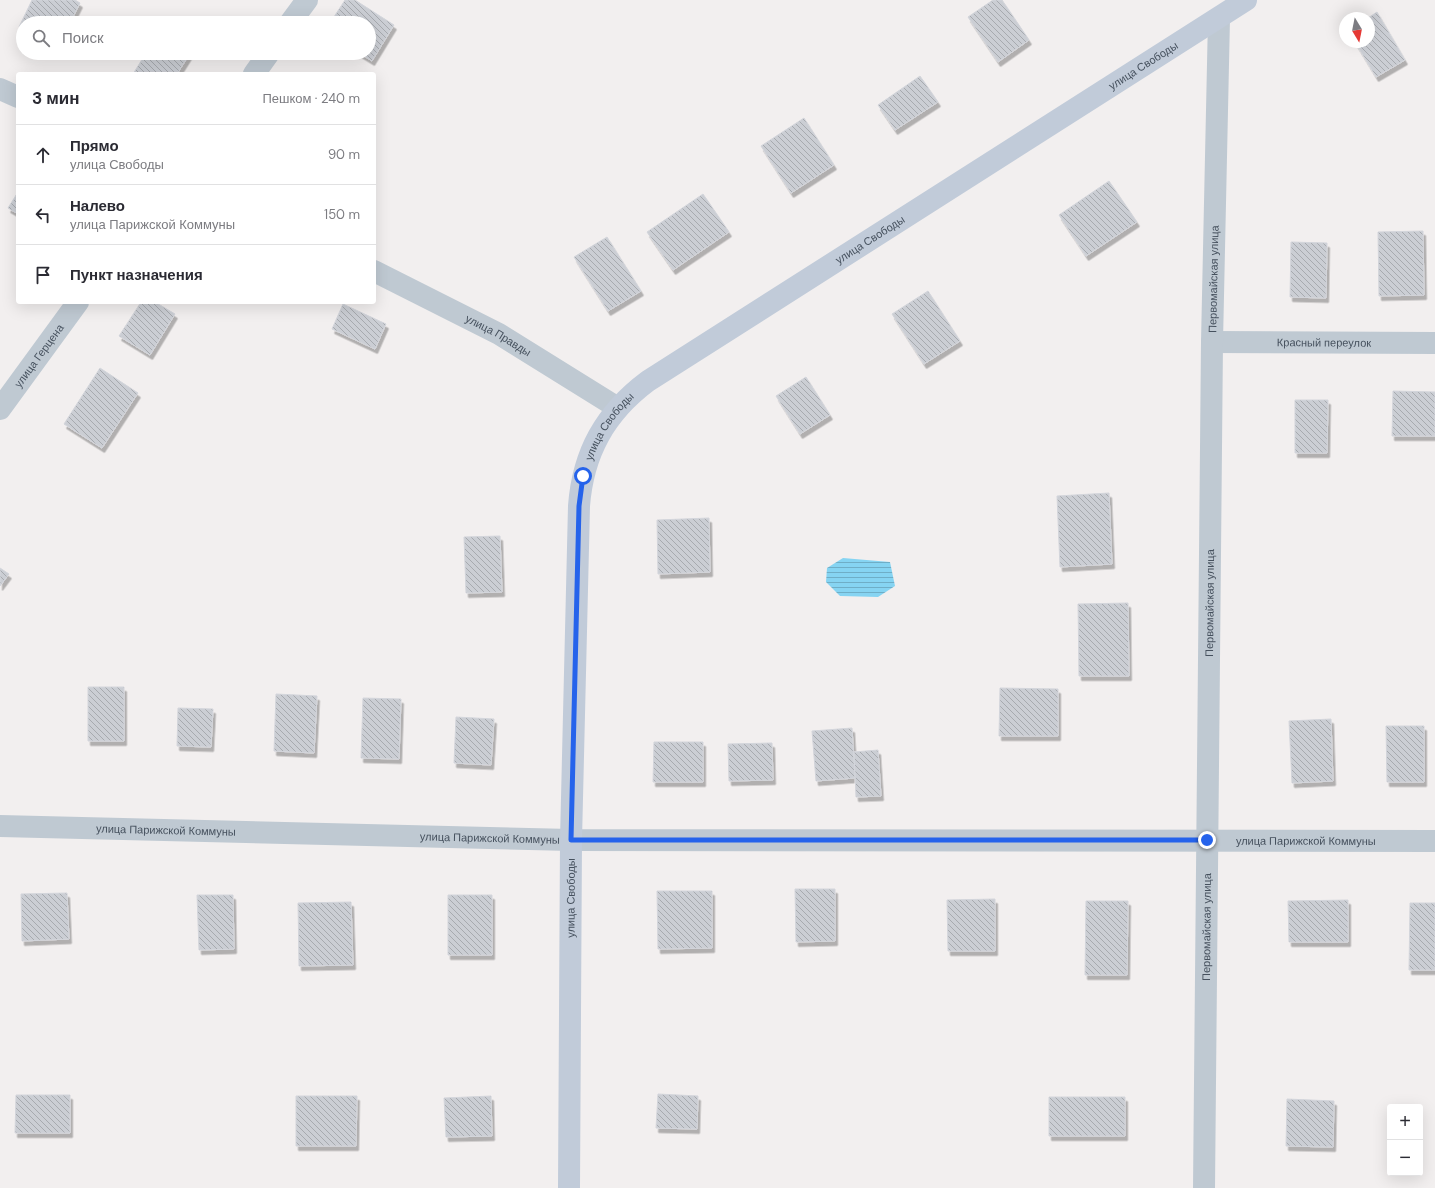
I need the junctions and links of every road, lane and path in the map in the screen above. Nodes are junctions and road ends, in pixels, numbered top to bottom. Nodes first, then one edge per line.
1 (307, 0) edge
2 (1246, 0) edge
3 (295, 16) edge
4 (1219, 18) junction
5 (264, 60) edge
6 (255, 72) edge
7 (0, 89) edge
8 (16, 96) edge
9 (376, 272) edge
10 (77, 304) edge
11 (1212, 342) junction
12 (1435, 343) edge
13 (618, 408) junction
14 (0, 409) edge
15 (0, 826) edge
16 (571, 840) junction
17 (1207, 840) junction
18 (1435, 841) edge
19 (569, 1188) edge
20 (1204, 1188) edge

1 - 3 street
2 - 4 main road, улица Свободы
4 - 11 street, Первомайская улица
4 - 13 main road, улица Свободы
5 - 6 street
7 - 8 street
9 - 13 street, улица Правды
10 - 14 street, улица Герцена
11 - 12 street, Красный переулок
11 - 17 street, Первомайская улица
13 - 16 main road, улица Свободы
15 - 16 street, улица Парижской Коммуны
16 - 17 street, улица Парижской Коммуны
16 - 19 main road, улица Свободы
17 - 18 street, улица Парижской Коммуны
17 - 20 street, Первомайская улица

